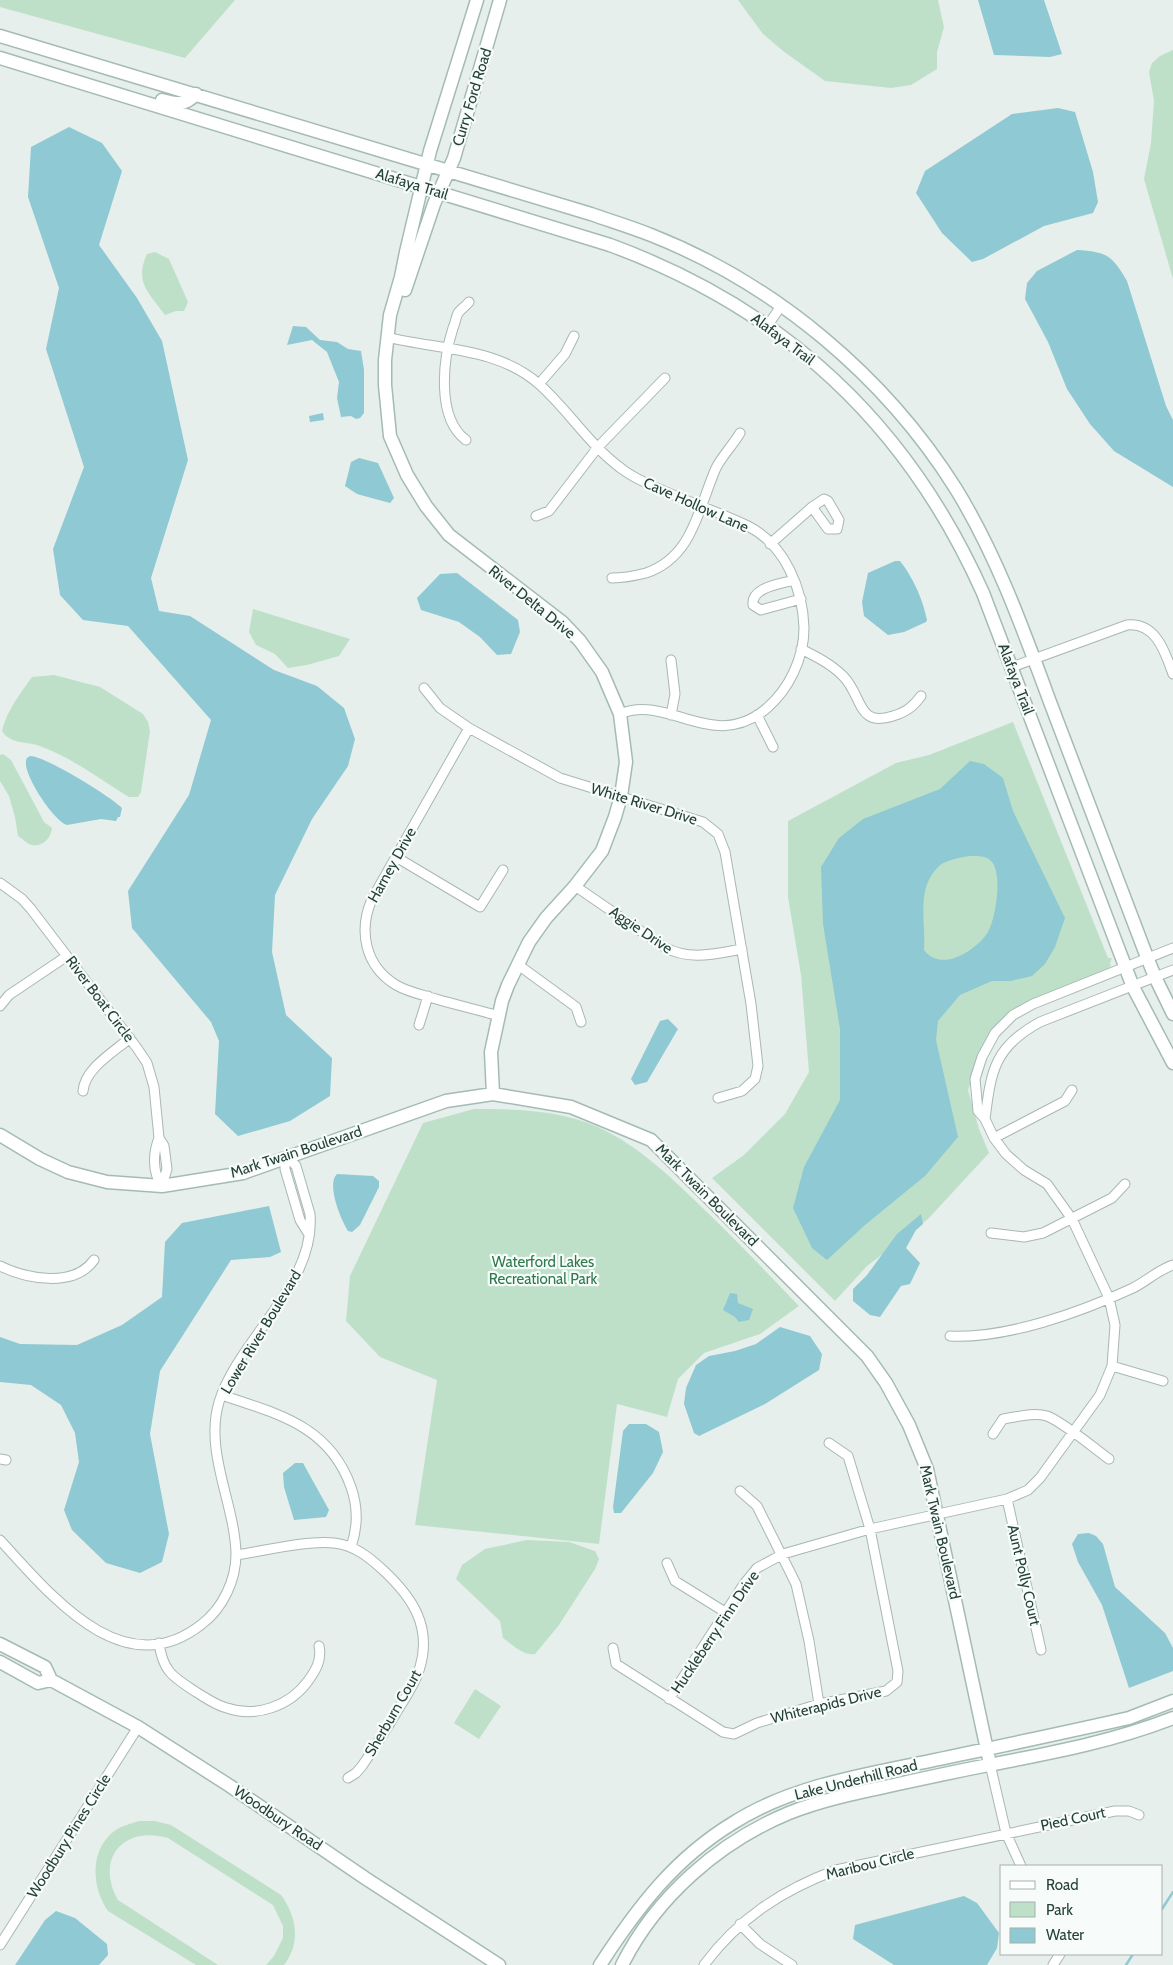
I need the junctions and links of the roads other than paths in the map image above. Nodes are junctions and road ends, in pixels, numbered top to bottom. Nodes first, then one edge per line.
1 (477, 0) edge
2 (500, 0) edge
3 (0, 36) edge
4 (0, 58) edge
5 (37, 70) junction
6 (196, 94) junction
7 (427, 164) junction
8 (448, 171) junction
9 (422, 187) junction
10 (439, 192) junction
11 (469, 302) dead end
12 (780, 306) junction
13 (768, 325) junction
14 (574, 336) dead end
15 (387, 337) junction
16 (447, 347) junction
17 (665, 378) dead end
18 (539, 384) junction
19 (740, 433) dead end
20 (466, 440) dead end
21 (598, 447) junction
22 (700, 507) junction
23 (812, 507) junction
24 (536, 516) dead end
25 (770, 544) junction
26 (612, 578) dead end
27 (794, 580) junction
28 (801, 598) junction
29 (801, 649) junction
30 (670, 660) dead end
31 (1034, 660) junction
32 (1012, 667) junction
33 (1173, 674) edge
34 (424, 688) dead end
35 (921, 696) dead end
36 (620, 714) junction
37 (671, 715) junction
38 (757, 715) junction
39 (468, 728) junction
40 (772, 747) dead end
41 (621, 796) junction
42 (396, 857) junction
43 (503, 870) dead end
44 (0, 883) edge
45 (575, 886) junction
46 (1173, 948) edge
47 (742, 949) junction
48 (67, 956) junction
49 (1147, 958) junction
50 (517, 964) junction
51 (1126, 966) junction
52 (1173, 970) edge
53 (1155, 977) junction
54 (1133, 987) junction
55 (428, 996) junction
56 (0, 1006) edge
57 (1173, 1014) edge
58 (499, 1016) junction
59 (581, 1022) dead end
60 (419, 1025) dead end
61 (130, 1038) junction
62 (1173, 1064) edge
63 (84, 1090) dead end
64 (1072, 1090) dead end
65 (493, 1094) junction
66 (718, 1098) dead end
67 (986, 1119) junction
68 (0, 1135) edge
69 (994, 1138) junction
70 (288, 1157) junction
71 (1125, 1184) dead end
72 (162, 1186) junction
73 (1072, 1218) junction
74 (991, 1233) dead end
75 (94, 1260) dead end
76 (1173, 1265) edge
77 (0, 1266) edge
78 (1109, 1298) junction
79 (950, 1336) dead end
80 (1112, 1366) junction
81 (1163, 1381) dead end
82 (222, 1395) junction
83 (1074, 1433) junction
84 (993, 1434) dead end
85 (829, 1443) dead end
86 (1109, 1459) dead end
87 (740, 1491) dead end
88 (1007, 1499) junction
89 (937, 1514) junction
90 (870, 1529) junction
91 (0, 1540) edge
92 (351, 1547) junction
93 (783, 1554) junction
94 (236, 1555) junction
95 (667, 1563) dead end
96 (725, 1612) junction
97 (159, 1643) junction
98 (0, 1644) edge
99 (319, 1646) dead end
100 (613, 1648) dead end
101 (1041, 1650) dead end
102 (0, 1662) edge
103 (51, 1680) junction
104 (669, 1699) junction
105 (1173, 1701) edge
106 (819, 1704) junction
107 (1173, 1718) edge
108 (138, 1727) junction
109 (987, 1749) junction
110 (990, 1764) junction
111 (348, 1778) dead end
112 (1139, 1815) dead end
113 (1006, 1833) junction
114 (1021, 1865) edge
115 (740, 1924) junction
116 (0, 1945) edge
117 (499, 1965) edge
118 (600, 1965) edge
119 (622, 1965) edge
120 (704, 1965) edge
121 (792, 1965) edge

1 - 7 street, Curry Ford Road
2 - 8 street, Curry Ford Road
3 - 6 street, Alafaya Trail
4 - 5 street, Alafaya Trail
5 - 6 street
5 - 9 street, Alafaya Trail
6 - 7 street, Alafaya Trail
7 - 8 street, Alafaya Trail
7 - 9 street, Curry Ford Road
8 - 10 street, Curry Ford Road
8 - 12 street, Alafaya Trail
9 - 10 street, Alafaya Trail
9 - 15 street, River Delta Drive
10 - 13 street, Alafaya Trail
10 - 15 street, River Delta Drive
11 - 16 street
12 - 13 street
12 - 31 street, Alafaya Trail
13 - 32 street, Alafaya Trail
14 - 18 street
15 - 16 street, Cave Hollow Lane
15 - 36 street, River Delta Drive
16 - 18 street, Cave Hollow Lane
16 - 20 street
17 - 21 street
18 - 21 street, Cave Hollow Lane
19 - 22 street
21 - 22 street, Cave Hollow Lane
21 - 24 street
22 - 25 street, Cave Hollow Lane
22 - 26 street
23 - 23 street
23 - 25 street
25 - 27 street, Cave Hollow Lane
27 - 28 street, Cave Hollow Lane
27 - 28 street
28 - 29 street, Cave Hollow Lane
29 - 35 street
29 - 38 street, Cave Hollow Lane
30 - 37 street
31 - 32 street
31 - 33 street
31 - 49 street, Alafaya Trail
32 - 51 street, Alafaya Trail
34 - 39 street, White River Drive
36 - 37 street, Cave Hollow Lane
36 - 41 street, River Delta Drive
37 - 38 street, Cave Hollow Lane
38 - 40 street
39 - 41 street, White River Drive
39 - 42 street, Harney Drive
41 - 45 street, River Delta Drive
41 - 47 street, White River Drive
42 - 43 street
42 - 55 street, Harney Drive
44 - 48 street, River Boat Circle
45 - 47 street, Aggie Drive
45 - 50 street, River Delta Drive
46 - 49 street, Huckleberry Finn Drive
47 - 66 street, White River Drive
48 - 56 street
48 - 61 street, River Boat Circle
49 - 51 street, Huckleberry Finn Drive
49 - 53 street, Alafaya Trail
50 - 58 street, River Delta Drive
50 - 59 street
51 - 54 street, Alafaya Trail
51 - 67 street, Huckleberry Finn Drive
52 - 53 street, Huckleberry Finn Drive
53 - 54 street, Huckleberry Finn Drive
53 - 57 street, Alafaya Trail
54 - 62 street, Alafaya Trail
54 - 67 street, Huckleberry Finn Drive
55 - 58 street, Harney Drive
55 - 60 street
58 - 65 street, River Delta Drive
61 - 63 street
61 - 72 street, River Boat Circle
64 - 69 street
65 - 70 street, Mark Twain Boulevard
65 - 89 street, Mark Twain Boulevard
67 - 69 street, Huckleberry Finn Drive
68 - 72 street, Mark Twain Boulevard
69 - 73 street, Huckleberry Finn Drive
70 - 72 street, Mark Twain Boulevard
70 - 82 street, Lower River Boulevard
71 - 73 street
73 - 74 street
73 - 78 street, Huckleberry Finn Drive
75 - 77 street
76 - 78 street
78 - 79 street
78 - 80 street, Huckleberry Finn Drive
80 - 81 street
80 - 83 street, Huckleberry Finn Drive
82 - 92 street
82 - 94 street, Lower River Boulevard
83 - 84 street
83 - 86 street
83 - 88 street, Huckleberry Finn Drive
85 - 90 street
87 - 93 street
88 - 89 street, Huckleberry Finn Drive
88 - 101 street, Aunt Polly Court
89 - 90 street, Huckleberry Finn Drive
89 - 109 street, Mark Twain Boulevard
90 - 93 street, Huckleberry Finn Drive
90 - 106 street, Whiterapids Drive
91 - 97 street, Lower River Boulevard
92 - 94 street, Sherburn Court
92 - 111 street, Sherburn Court
93 - 96 street, Huckleberry Finn Drive
93 - 106 street
94 - 97 street, Lower River Boulevard
95 - 96 street
96 - 104 street, Huckleberry Finn Drive
97 - 99 street
98 - 103 street, Woodbury Road
100 - 104 street, Whiterapids Drive
102 - 103 street, Woodbury Road
103 - 108 street, Woodbury Road
104 - 106 street, Whiterapids Drive
105 - 109 street, Lake Underhill Road
107 - 110 street, Lake Underhill Road
108 - 116 street, Woodbury Pines Circle
108 - 117 street, Woodbury Road
109 - 110 street
109 - 118 street, Lake Underhill Road
110 - 113 street
110 - 119 street, Lake Underhill Road
112 - 113 street, Pied Court
113 - 114 street
113 - 115 street, Maribou Circle
115 - 120 street, Maribou Circle
115 - 121 street

